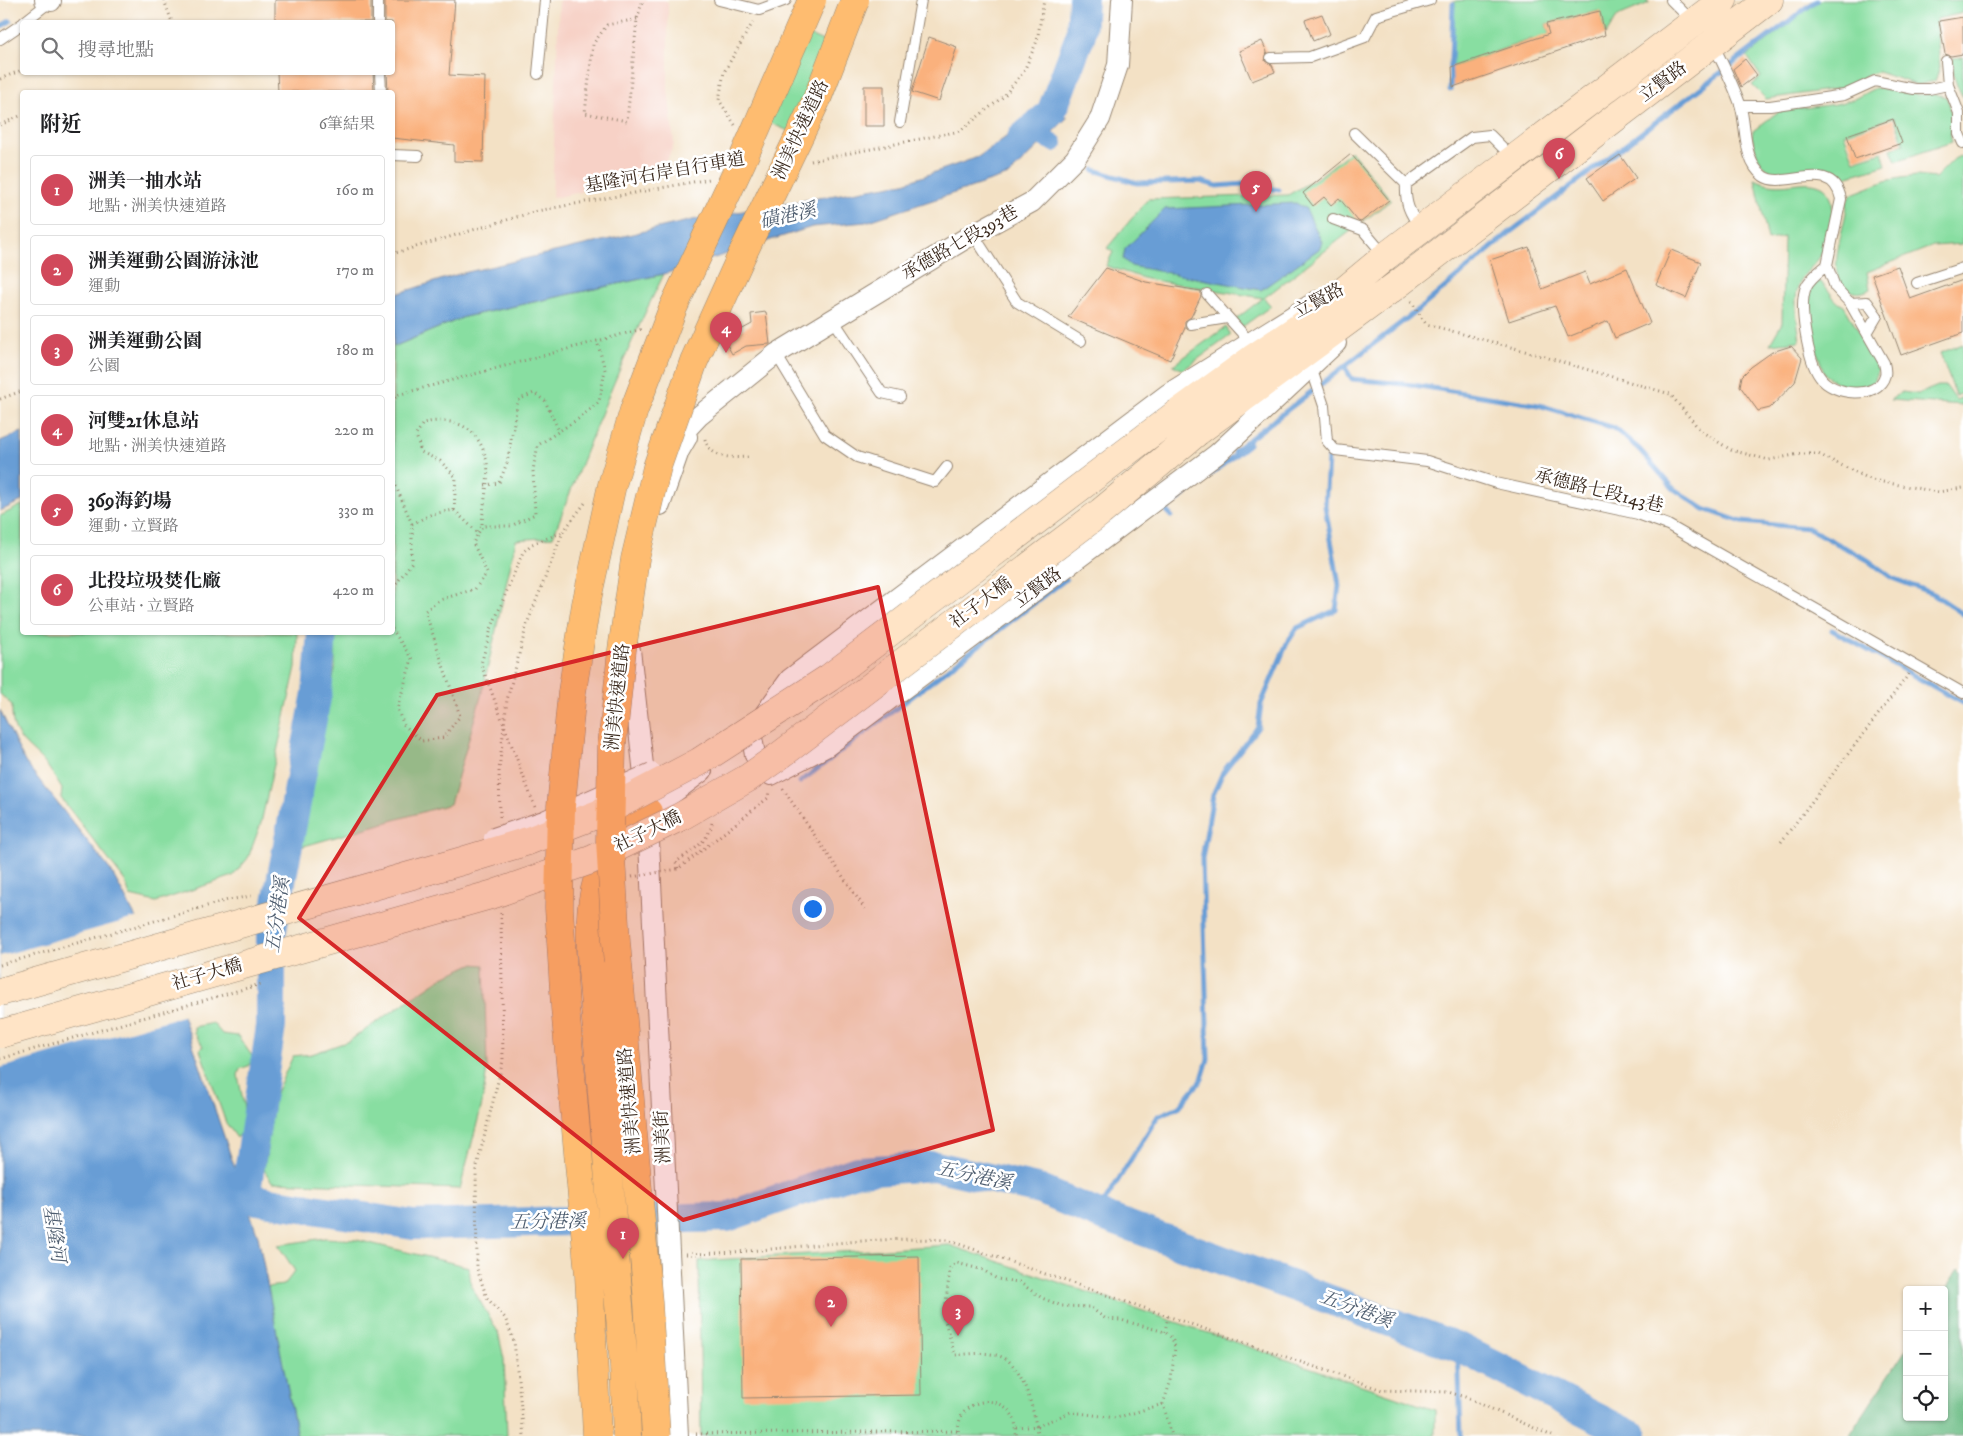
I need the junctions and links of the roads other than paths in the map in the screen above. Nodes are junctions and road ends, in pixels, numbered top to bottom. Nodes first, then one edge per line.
1 (50, 0) edge
2 (378, 0) edge
3 (545, 0) edge
4 (719, 0) edge
5 (786, 0) edge
6 (812, 0) edge
7 (855, 0) edge
8 (921, 0) edge
9 (1122, 0) edge
10 (1430, 0) edge
11 (1671, 0) edge
12 (1723, 0) edge
13 (1769, 0) edge
14 (27, 20) edge
15 (378, 20) edge
16 (1694, 22) junction
17 (20, 25) edge
18 (0, 39) edge
19 (1713, 44) junction
20 (1271, 58) dead end
21 (1946, 61) dead end
22 (538, 74) dead end
23 (380, 75) edge
24 (1948, 84) junction
25 (381, 90) edge
26 (1741, 106) junction
27 (900, 122) dead end
28 (1354, 133) dead end
29 (1963, 143) edge
30 (395, 154) edge
31 (418, 156) dead end
32 (1508, 164) junction
33 (1406, 184) junction
34 (1520, 191) junction
35 (1333, 220) dead end
36 (1422, 229) junction
37 (973, 234) junction
38 (1386, 256) junction
39 (1827, 265) junction
40 (1963, 268) edge
41 (1917, 283) dead end
42 (1207, 294) dead end
43 (1359, 295) junction
44 (1850, 303) junction
45 (832, 318) junction
46 (1227, 318) junction
47 (1191, 324) dead end
48 (1867, 333) junction
49 (1081, 341) dead end
50 (1251, 350) junction
51 (776, 354) junction
52 (1311, 367) junction
53 (900, 397) dead end
54 (1182, 416) junction
55 (948, 467) dead end
56 (1100, 512) junction
57 (1963, 693) edge
58 (751, 732) junction
59 (773, 774) junction
60 (648, 825) junction
61 (0, 979) edge
62 (0, 992) edge
63 (0, 1034) edge
64 (0, 1047) edge
65 (670, 1435) edge
66 (597, 1436) edge
67 (627, 1436) edge

1 - 14 lane
2 - 15 lane
3 - 22 lane
4 - 5 lane
6 - 66 highway, bridge
7 - 65 highway, 洲美快速道路, bridge
8 - 27 lane
9 - 37 street, 承德路七段393巷
10 - 20 lane
11 - 16 lane
12 - 16 street, 立賢路
13 - 19 street, 立賢路
16 - 32 street, 立賢路
17 - 18 lane
19 - 26 lane
19 - 34 street, 立賢路
21 - 24 lane
23 - 25 lane
24 - 26 lane
24 - 29 lane
26 - 39 lane
28 - 33 lane
30 - 31 lane
32 - 33 lane
32 - 34 street
32 - 36 street, 立賢路
33 - 36 lane
34 - 43 street, 立賢路
35 - 38 lane
36 - 38 street, 立賢路
37 - 45 street, 承德路七段393巷
37 - 49 lane
38 - 43 street, 立賢路
39 - 44 lane
39 - 48 lane
40 - 41 lane
42 - 46 lane
43 - 50 street, 立賢路
43 - 52 street, 立賢路
43 - 54 street, 立賢路
44 - 48 lane
44 - 48 lane
45 - 51 street, 承德路七段393巷
45 - 53 lane
46 - 47 lane
46 - 50 lane
50 - 54 street, 立賢路
50 - 58 street, 立賢路
51 - 55 lane
51 - 60 street, 承德路七段393巷
52 - 57 lane, 承德路七段143巷
52 - 59 street, 立賢路
54 - 56 street, 社子大橋, bridge
54 - 61 street, bridge
54 - 62 street, 社子大橋, bridge
56 - 63 street, 社子大橋, bridge
56 - 64 street, bridge
58 - 59 street
58 - 60 street, 立賢路
59 - 60 street, 立賢路
60 - 65 street, 洲美街
60 - 67 highway, bridge

